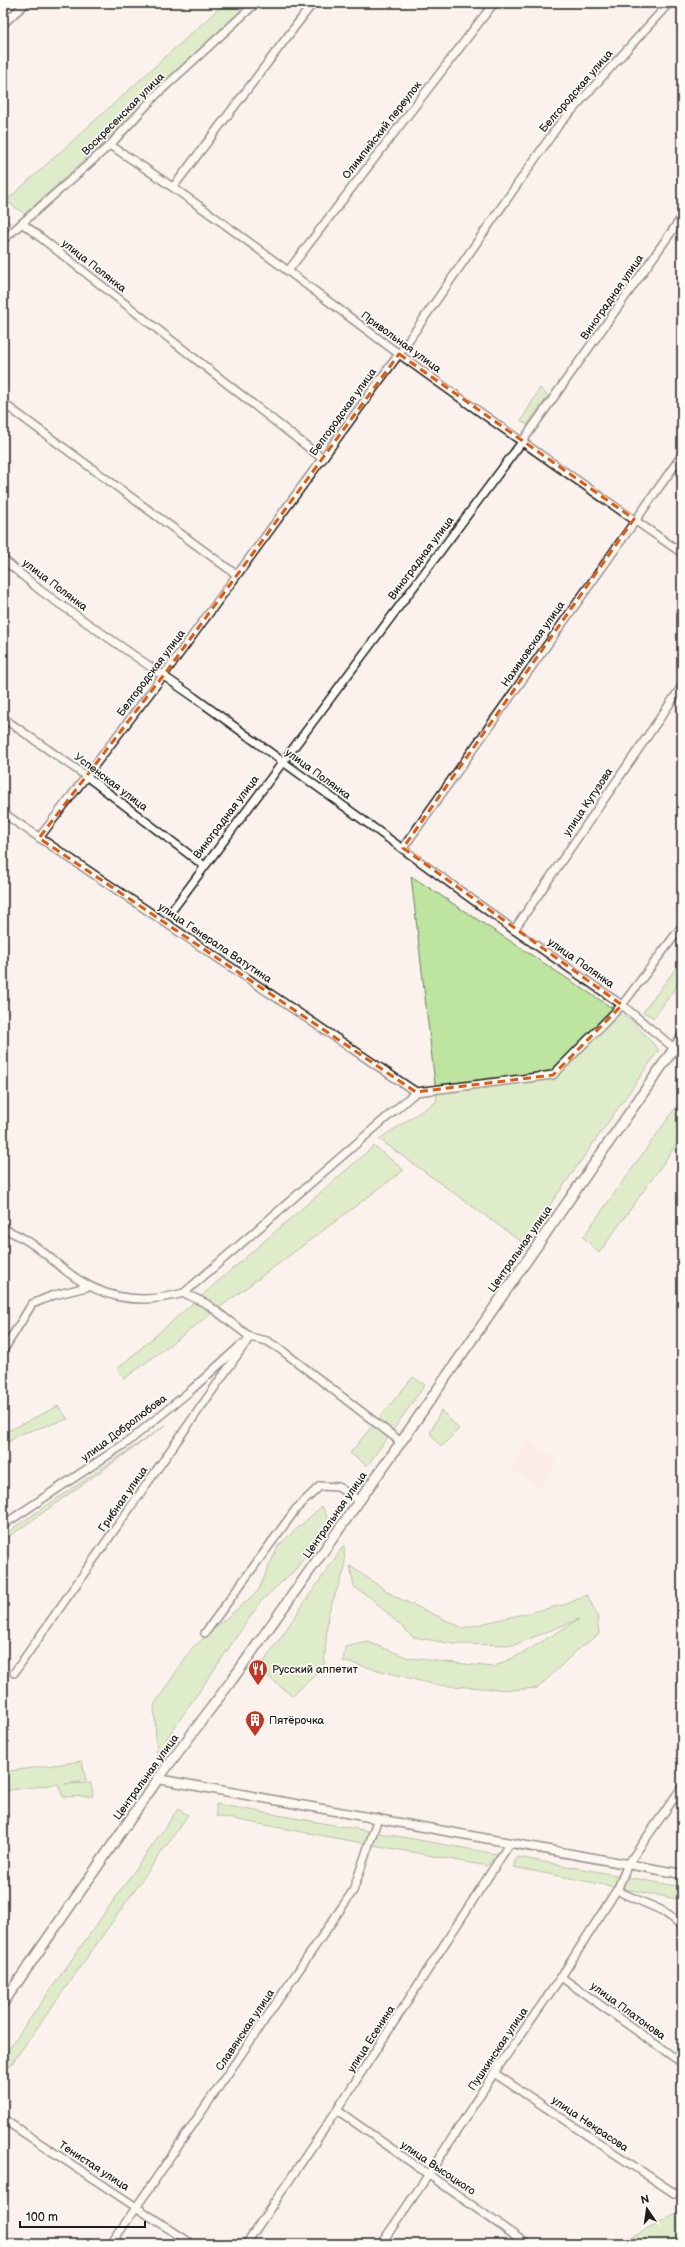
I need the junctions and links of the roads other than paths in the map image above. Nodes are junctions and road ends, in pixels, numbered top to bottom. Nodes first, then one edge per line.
1 (26, 3) edge
2 (256, 3) edge
3 (313, 3) edge
4 (494, 3) edge
5 (669, 3) edge
6 (3, 24) edge
7 (110, 145) junction
8 (174, 186) junction
9 (682, 217) edge
10 (22, 223) junction
11 (3, 240) edge
12 (288, 271) junction
13 (399, 354) junction
14 (3, 403) edge
15 (522, 442) junction
16 (682, 455) edge
17 (323, 459) junction
18 (634, 519) junction
19 (682, 553) edge
20 (3, 559) edge
21 (237, 575) junction
22 (163, 676) junction
23 (682, 686) edge
24 (3, 718) edge
25 (282, 762) junction
26 (86, 776) junction
27 (3, 813) edge
28 (39, 838) junction
29 (403, 848) junction
30 (203, 865) junction
31 (173, 909) dead end
32 (682, 926) edge
33 (514, 930) junction
34 (622, 1005) junction
35 (682, 1037) edge
36 (674, 1048) junction
37 (416, 1092) junction
38 (3, 1229) edge
39 (88, 1286) junction
40 (184, 1293) junction
41 (250, 1337) junction
42 (3, 1351) edge
43 (401, 1442) junction
44 (360, 1501) junction
45 (3, 1526) edge
46 (205, 1633) dead end
47 (14, 1673) dead end
48 (158, 1779) junction
49 (682, 1787) edge
50 (378, 1818) junction
51 (510, 1842) junction
52 (628, 1864) junction
53 (682, 1874) edge
54 (618, 1888) junction
55 (682, 1925) edge
56 (561, 1977) junction
57 (3, 2003) edge
58 (682, 2063) edge
59 (494, 2073) junction
60 (337, 2110) junction
61 (3, 2119) edge
62 (430, 2174) junction
63 (674, 2193) dead end
64 (138, 2208) junction
65 (111, 2244) edge
66 (192, 2244) edge
67 (246, 2244) edge
68 (381, 2244) edge
69 (527, 2244) edge

1 - 6 street
2 - 7 street, Воскресенская улица
3 - 8 street
4 - 12 street, Олимпийский переулок
5 - 13 street, Белгородская улица
7 - 8 street, Привольная улица
7 - 10 street, Воскресенская улица
8 - 12 street, Привольная улица
9 - 15 street, Виноградная улица
10 - 11 street, Воскресенская улица
10 - 17 street, улица Полянка
12 - 13 street, Привольная улица
13 - 15 street, Привольная улица
13 - 17 street, Белгородская улица
14 - 21 street
15 - 18 street, Привольная улица
15 - 25 street, Виноградная улица
16 - 18 street, Нахимовская улица
17 - 21 street, Белгородская улица
18 - 19 street, Привольная улица
18 - 29 street, Нахимовская улица
20 - 22 street, улица Полянка
21 - 22 street, Белгородская улица
22 - 25 street, улица Полянка
22 - 26 street, Белгородская улица
23 - 33 street, улица Кутузова
24 - 26 street, Успенская улица
25 - 29 street, улица Полянка
25 - 30 street, Виноградная улица
26 - 28 street, Белгородская улица
26 - 30 street, Успенская улица
27 - 28 street, улица Генерала Ватутина
28 - 37 street, улица Генерала Ватутина
29 - 33 street, улица Полянка
30 - 31 street, Виноградная улица
32 - 34 street
33 - 34 street, улица Полянка
34 - 36 street, улица Полянка
34 - 37 street
35 - 36 main road, Центральная улица
36 - 43 main road, Центральная улица
37 - 40 street
38 - 39 street
39 - 40 street
39 - 42 street
40 - 41 street
41 - 43 street
41 - 45 street, улица Добролюбова
41 - 47 street, Грибная улица
43 - 44 main road, Центральная улица
44 - 46 street
44 - 48 main road, Центральная улица
48 - 50 street
48 - 57 main road, Центральная улица
49 - 52 street, Пушкинская улица
50 - 51 street
50 - 64 street, Славянская улица
51 - 52 street
51 - 60 street, улица Есенина
52 - 53 street
52 - 54 street, Пушкинская улица
54 - 55 street
54 - 56 street, Пушкинская улица
56 - 58 street, улица Платонова
56 - 59 street, Пушкинская улица
59 - 62 street, Пушкинская улица
59 - 63 street, улица Некрасова
60 - 62 street, улица Высоцкого
60 - 67 street, улица Есенина
61 - 64 street, Тенистая улица
62 - 68 street, Пушкинская улица
62 - 69 street, улица Высоцкого
64 - 65 street, Славянская улица
64 - 66 street, Тенистая улица

